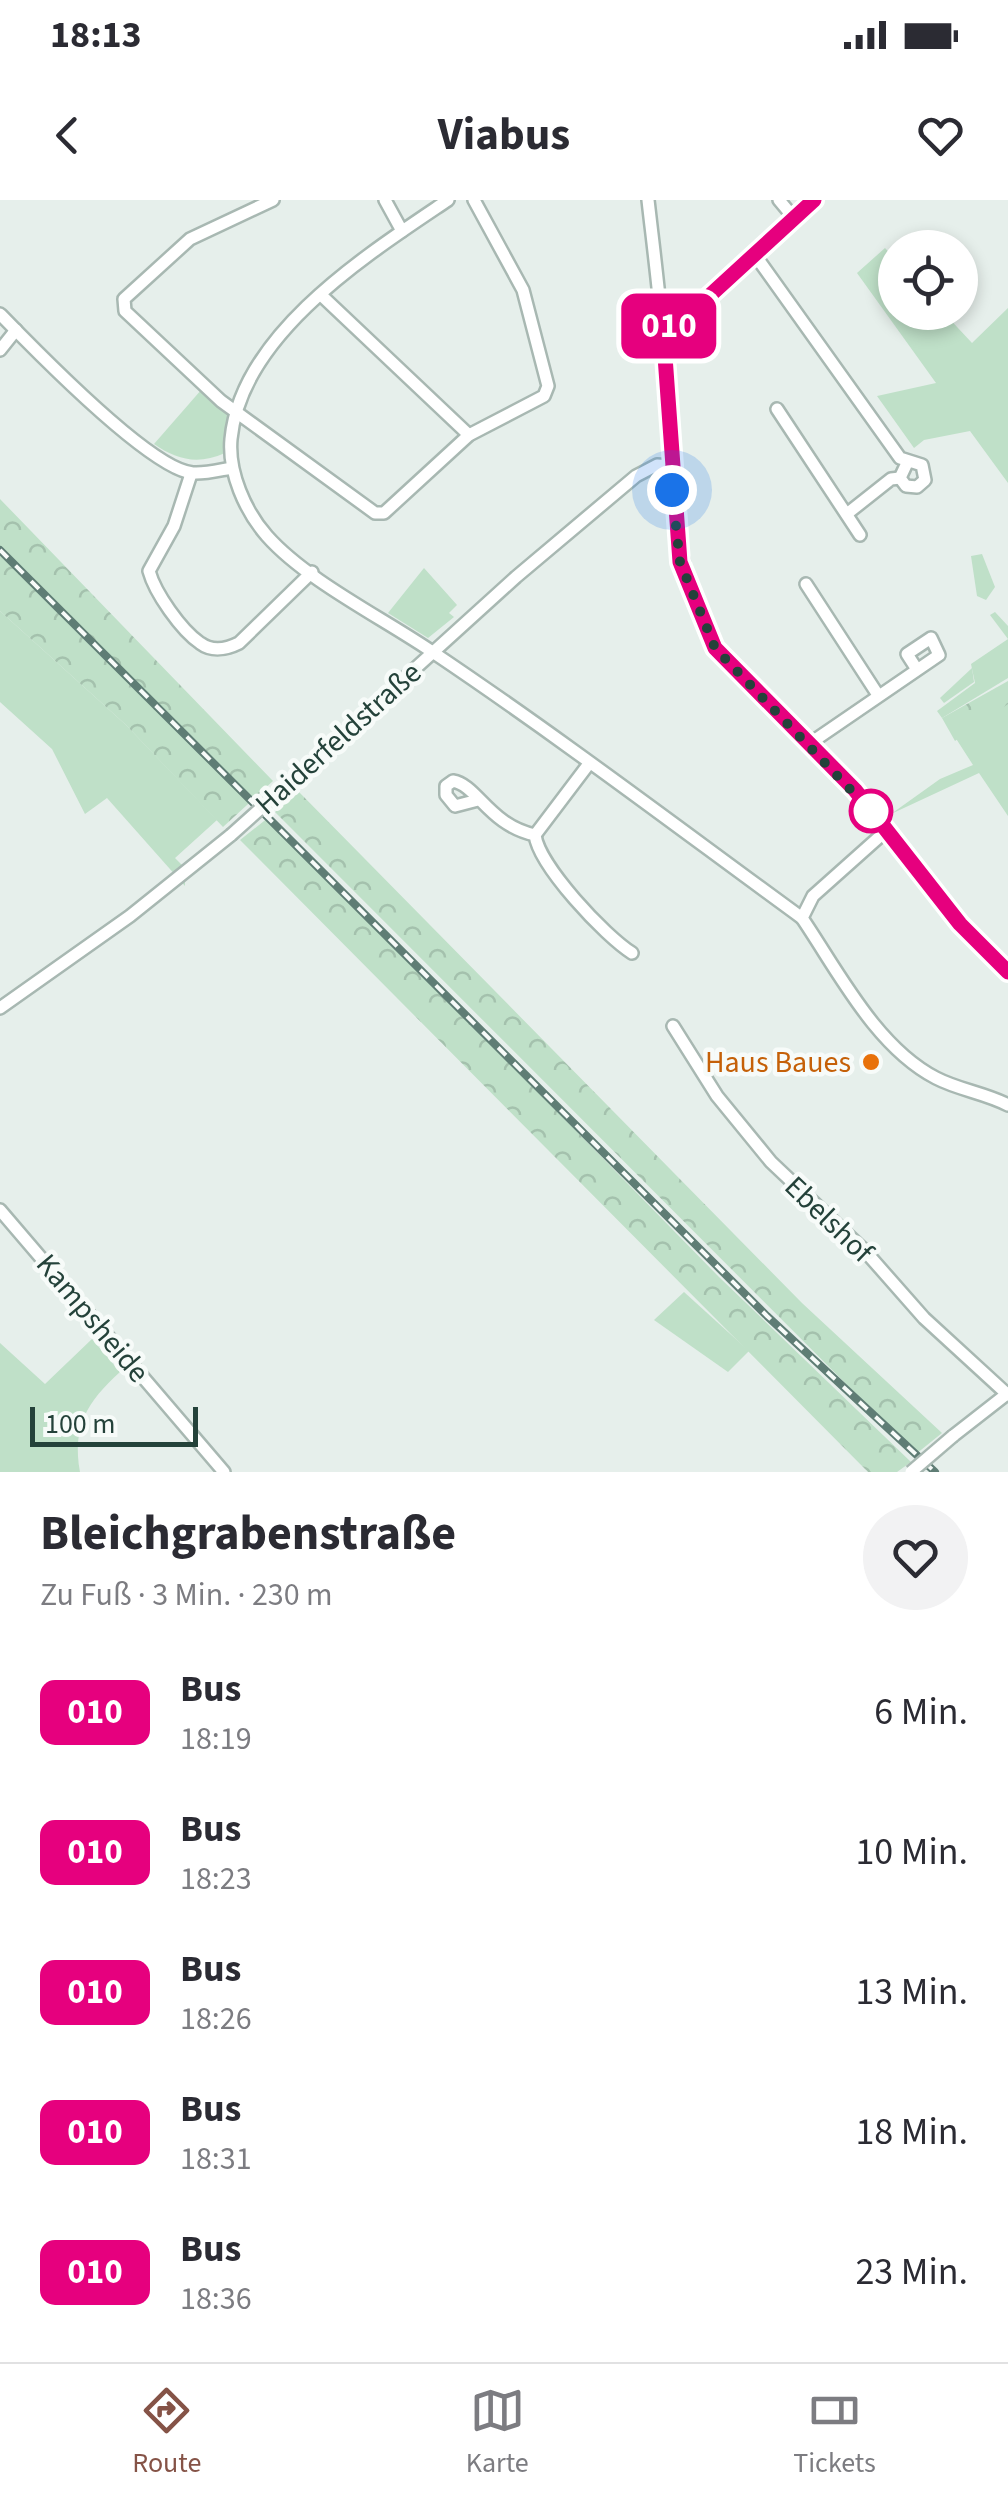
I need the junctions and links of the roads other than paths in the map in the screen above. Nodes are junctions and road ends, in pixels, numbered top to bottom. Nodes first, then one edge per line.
1 (273, 200) edge
2 (386, 200) edge
3 (448, 200) edge
4 (474, 200) edge
5 (648, 200) edge
6 (779, 200) edge
7 (814, 200) edge
8 (794, 218) junction
9 (402, 231) junction
10 (755, 255) junction
11 (321, 295) junction
12 (0, 314) edge
13 (663, 329) junction
14 (16, 330) junction
15 (0, 350) edge
16 (777, 409) dead end
17 (236, 413) junction
18 (469, 435) junction
19 (908, 463) junction
20 (671, 466) junction
21 (232, 468) junction
22 (192, 474) junction
23 (900, 478) junction
24 (848, 512) junction
25 (860, 535) dead end
26 (312, 572) junction
27 (806, 584) dead end
28 (433, 652) junction
29 (916, 668) dead end
30 (878, 694) junction
31 (810, 744) junction
32 (588, 764) junction
33 (478, 800) dead end
34 (886, 830) junction
35 (535, 835) junction
36 (802, 918) junction
37 (632, 953) dead end
38 (1008, 972) edge
39 (0, 1008) edge
40 (673, 1026) dead end
41 (1008, 1106) edge
42 (0, 1210) edge
43 (1008, 1394) edge
44 (224, 1472) edge
45 (911, 1472) edge

1 - 17 street
2 - 9 street
3 - 9 street
4 - 18 street
5 - 13 street
6 - 8 street
7 - 8 street
8 - 10 street
9 - 11 street
10 - 13 street
10 - 19 street
11 - 17 street
11 - 18 street
12 - 14 street
13 - 20 street
14 - 15 street
14 - 22 street
16 - 24 street
17 - 18 street
17 - 21 street
19 - 23 street
19 - 23 street
20 - 28 street, Haiderfeldstraße
20 - 31 street
21 - 22 street
21 - 26 street
22 - 26 street
23 - 24 street
24 - 25 street
26 - 28 street
27 - 30 street
28 - 32 street
28 - 39 street, Haiderfeldstraße, bridge
29 - 30 street
30 - 31 street
31 - 34 street
32 - 35 street
32 - 36 street
33 - 35 street
34 - 36 street
34 - 38 street
35 - 37 street
36 - 41 street
40 - 43 street, Ebelshof
42 - 44 street, Kampsheide
43 - 45 street, bridge

